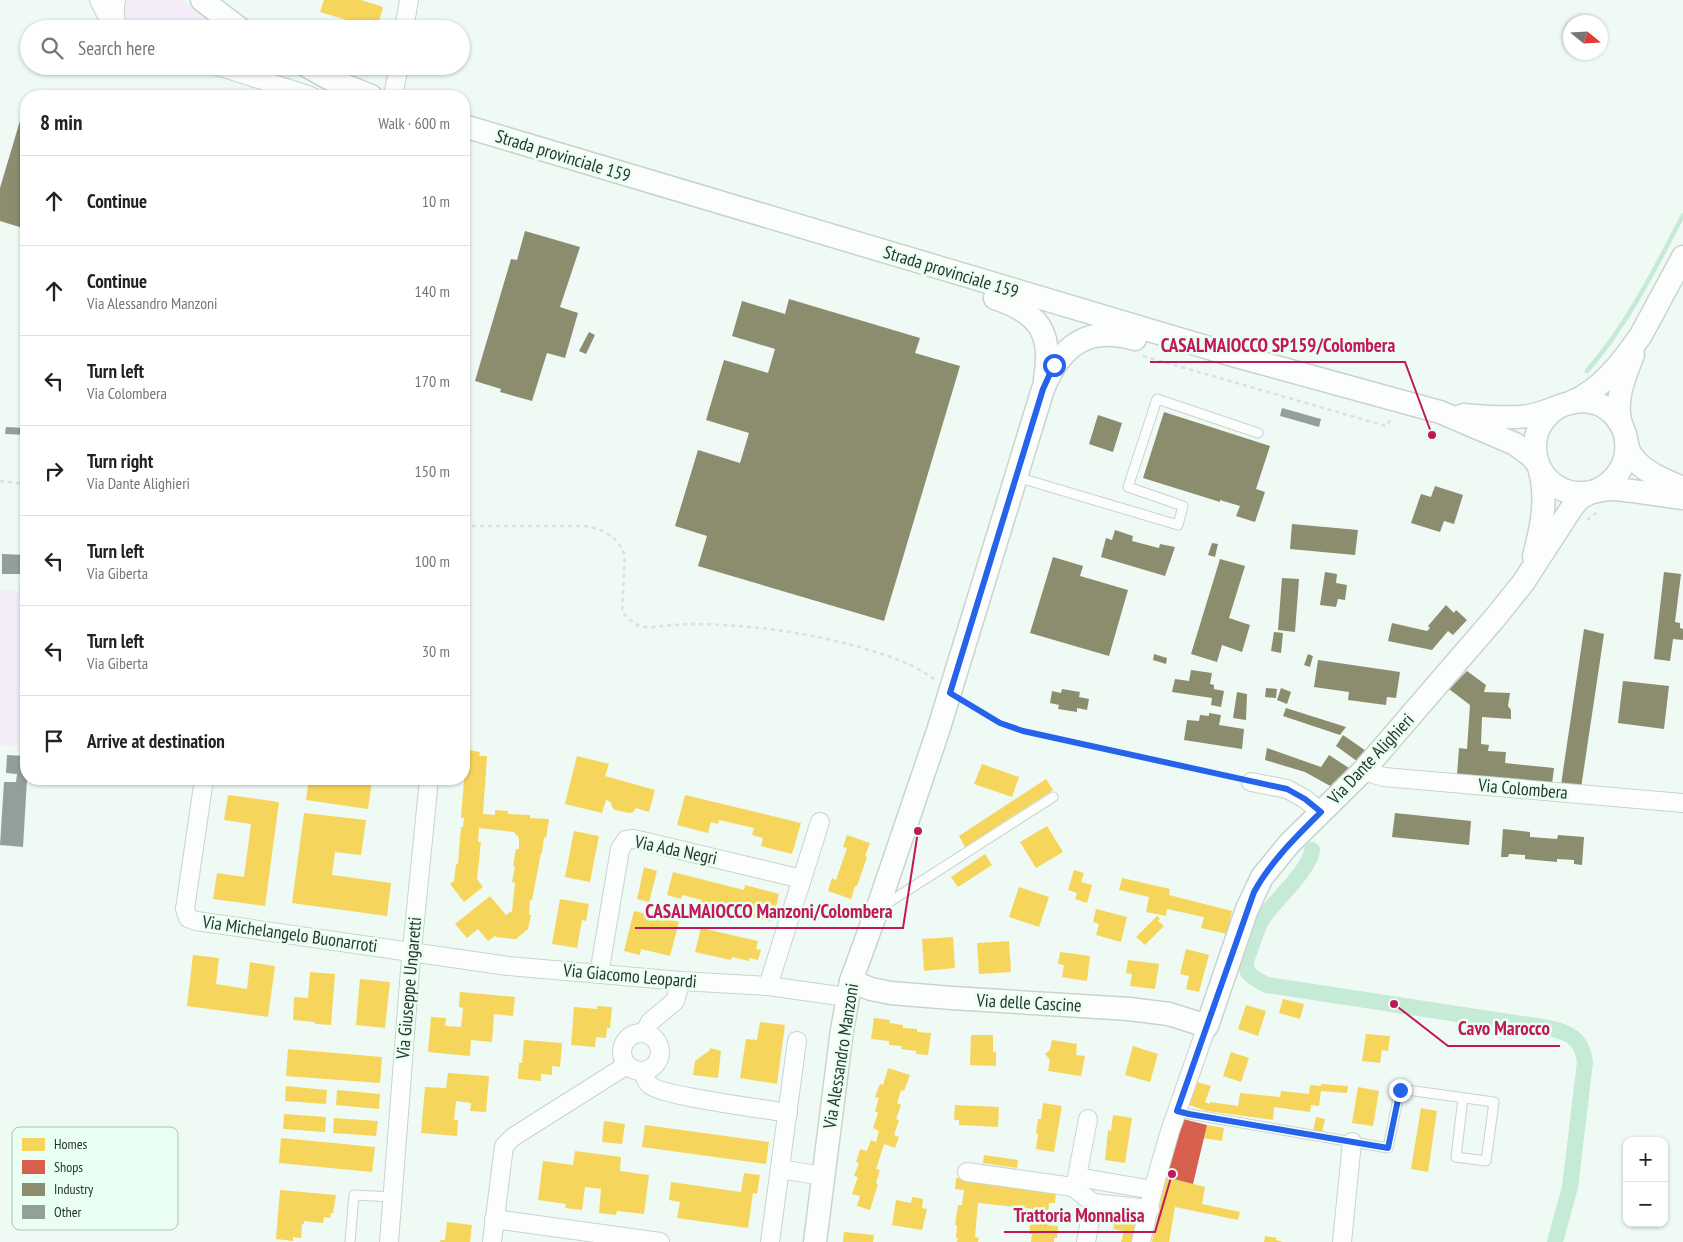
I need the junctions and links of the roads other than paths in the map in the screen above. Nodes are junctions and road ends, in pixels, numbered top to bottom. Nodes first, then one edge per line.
1 (98, 0) edge
2 (116, 0) edge
3 (202, 0) edge
4 (409, 0) edge
5 (109, 20) edge
6 (115, 20) edge
7 (228, 20) edge
8 (406, 20) edge
9 (246, 75) edge
10 (323, 75) edge
11 (397, 75) edge
12 (292, 90) edge
13 (356, 90) edge
14 (394, 90) edge
15 (470, 128) edge
16 (1683, 257) edge
17 (940, 268) junction
18 (1640, 335) junction
19 (1236, 356) junction
20 (1043, 389) junction
21 (1565, 404) junction
22 (1440, 412) junction
23 (1258, 433) dead end
24 (1624, 434) junction
25 (1538, 466) junction
26 (1017, 477) junction
27 (1683, 488) edge
28 (1596, 497) junction
29 (1683, 498) edge
30 (1530, 571) junction
31 (1364, 771) junction
32 (1251, 782) road end
33 (203, 785) edge
34 (427, 785) edge
35 (1053, 797) dead end
36 (1683, 803) edge
37 (1321, 812) junction
38 (820, 822) dead end
39 (802, 879) junction
40 (877, 910) junction
41 (412, 952) junction
42 (599, 974) junction
43 (681, 981) junction
44 (768, 986) junction
45 (849, 989) junction
46 (1207, 1026) junction
47 (644, 1033) junction
48 (798, 1041) dead end
49 (627, 1065) junction
50 (645, 1071) junction
51 (1463, 1098) junction
52 (1177, 1111) junction
53 (788, 1113) junction
54 (1088, 1119) dead end
55 (1352, 1142) junction
56 (780, 1169) junction
57 (967, 1172) dead end
58 (823, 1176) junction
59 (1153, 1190) junction
60 (393, 1197) junction
61 (1093, 1203) junction
62 (1150, 1209) junction
63 (494, 1219) junction
64 (350, 1242) edge
65 (389, 1242) edge
66 (492, 1242) edge
67 (660, 1242) edge
68 (770, 1242) edge
69 (814, 1242) edge
70 (1086, 1242) edge
71 (1141, 1242) edge
72 (1342, 1242) edge

1 - 5 street
2 - 6 street
3 - 7 street
4 - 8 street
9 - 12 street
10 - 13 street
11 - 14 street
15 - 17 street, Strada provinciale 159
16 - 18 street
17 - 19 street, Strada provinciale 159
17 - 20 street
18 - 21 street
18 - 24 street
19 - 20 street
19 - 22 street, Strada provinciale 159
20 - 26 street, Via Alessandro Manzoni
21 - 22 street, Strada provinciale 159
21 - 24 street, Strada provinciale 159
21 - 25 street
22 - 25 street, Strada provinciale 159
23 - 26 lane
24 - 27 street, Strada provinciale 159
24 - 28 street
25 - 28 street, Strada provinciale 159
25 - 30 street, Via Dante Alighieri
26 - 40 street, Via Alessandro Manzoni
28 - 29 street, Strada provinciale 159
28 - 30 street, Via Dante Alighieri
30 - 31 street, Via Dante Alighieri
31 - 36 street, Via Colombera
31 - 37 street, Via Dante Alighieri
32 - 37 street
33 - 41 street, Via Michelangelo Buonarroti
34 - 41 street, Via Giuseppe Ungaretti
35 - 40 lane
37 - 46 street, Via Dante Alighieri
38 - 39 street
39 - 42 street, Via Ada Negri
39 - 44 street
40 - 45 street, Via Alessandro Manzoni
41 - 42 street, Via Giacomo Leopardi
41 - 60 street, Via Giuseppe Ungaretti
42 - 43 street, Via Giacomo Leopardi
43 - 44 street, Via Giacomo Leopardi
43 - 47 street
44 - 45 street, Via Giacomo Leopardi
45 - 46 street, Via delle Cascine
45 - 58 street, Via Alessandro Manzoni
46 - 52 street, Via Dante Alighieri
47 - 49 street
47 - 50 street
48 - 53 street
49 - 50 street
49 - 63 street
50 - 53 street
51 - 51 lane
51 - 55 lane
52 - 55 lane
52 - 59 street, Via Dante Alighieri
53 - 56 street
54 - 59 street
55 - 72 street
56 - 58 street
56 - 68 street
57 - 61 street
58 - 69 street, Via Alessandro Manzoni
59 - 62 street, Via Dante Alighieri
60 - 64 lane
60 - 65 street, Via Giuseppe Ungaretti
61 - 62 street
61 - 70 street
62 - 71 street, Via Dante Alighieri
63 - 66 street
63 - 67 street

